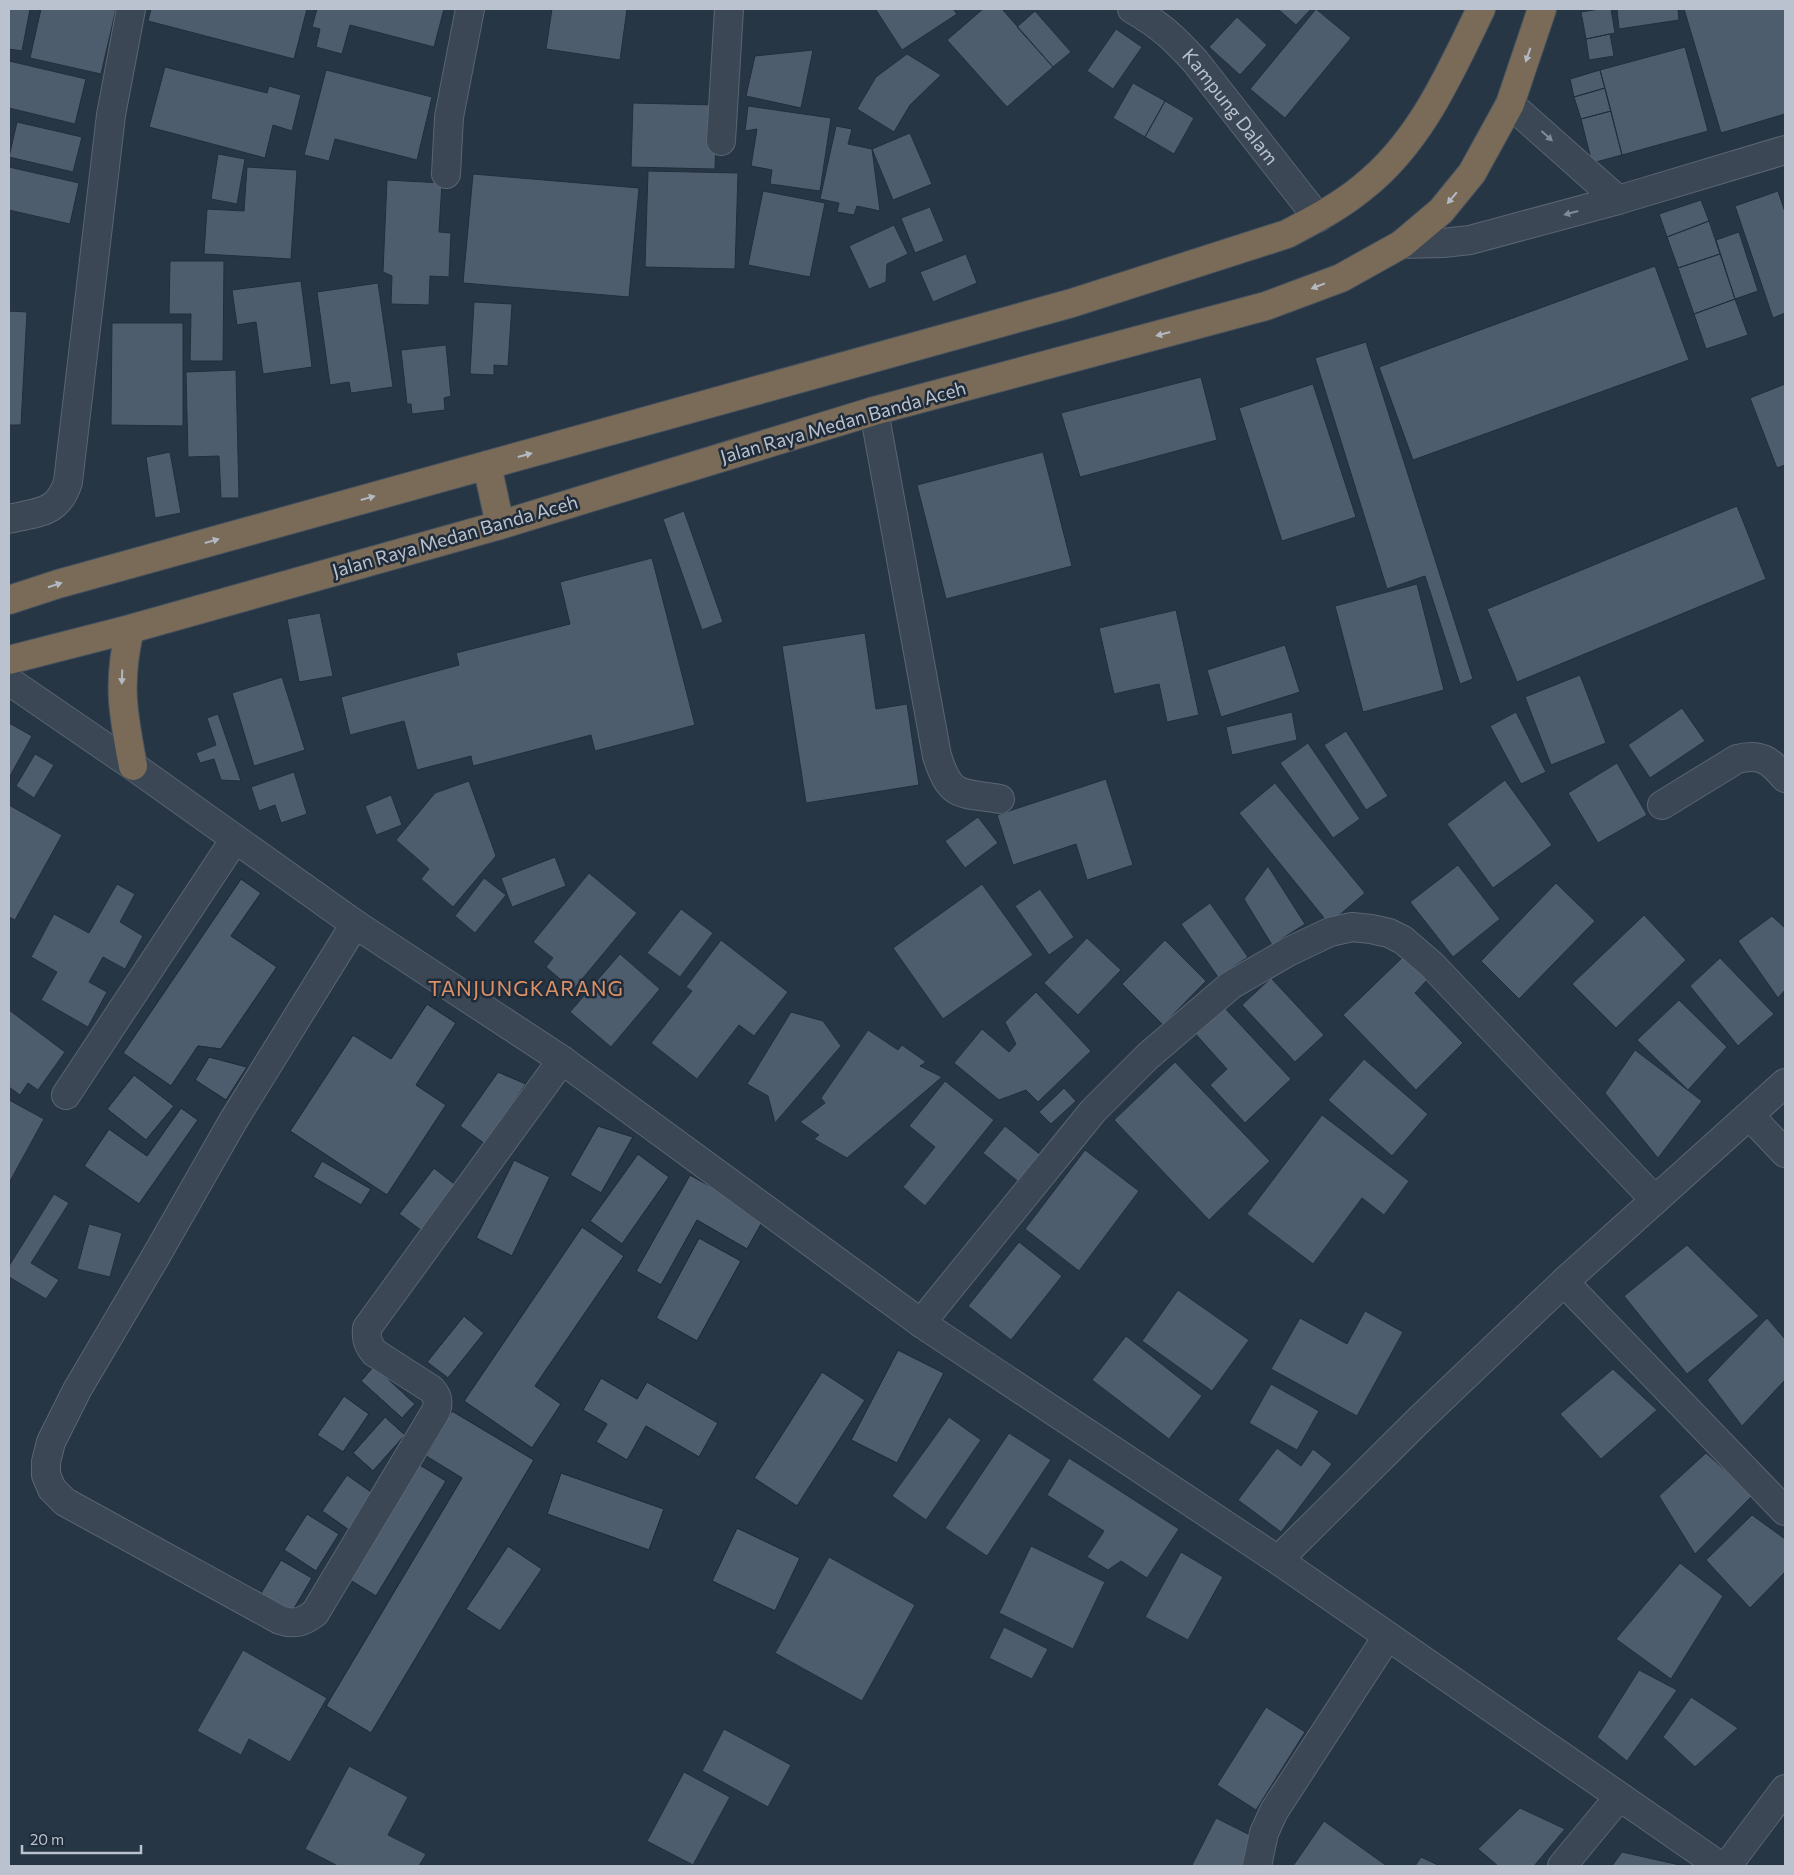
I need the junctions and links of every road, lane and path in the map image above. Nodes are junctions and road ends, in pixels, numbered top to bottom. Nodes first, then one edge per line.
1 (131, 9) edge
2 (470, 9) edge
3 (729, 9) edge
4 (1132, 9) edge
5 (1481, 9) edge
6 (1542, 9) edge
7 (1510, 104) junction
8 (721, 141) dead end
9 (1785, 150) edge
10 (446, 174) dead end
11 (1618, 200) junction
12 (1318, 218) junction
13 (1402, 244) junction
14 (874, 411) junction
15 (487, 465) junction
16 (9, 520) edge
17 (500, 524) junction
18 (9, 600) edge
19 (130, 629) junction
20 (9, 660) edge
21 (9, 681) edge
22 (133, 766) junction
23 (1785, 778) edge
24 (1000, 799) dead end
25 (1662, 805) dead end
26 (235, 839) junction
27 (355, 924) junction
28 (562, 1060) junction
29 (1785, 1083) edge
30 (66, 1095) dead end
31 (1750, 1116) junction
32 (1785, 1153) edge
33 (1655, 1200) junction
34 (1564, 1282) junction
35 (921, 1322) junction
36 (1785, 1511) edge
37 (1278, 1560) junction
38 (1387, 1637) junction
39 (1785, 1789) edge
40 (1619, 1797) junction
41 (1256, 1866) edge
42 (1562, 1866) edge
43 (1720, 1866) edge
44 (1727, 1866) edge

1 - 16 street
2 - 10 street
3 - 8 street
4 - 12 street, Kampung Dalam
5 - 12 highway
6 -> 7 highway, Jalan Raya Medan Banda Aceh
7 -> 11 street
7 -> 13 highway, Jalan Raya Medan Banda Aceh
9 - 11 street
11 -> 13 street
15 -> 12 highway
13 -> 14 highway, Jalan Raya Medan Banda Aceh
14 - 17 highway, Jalan Raya Medan Banda Aceh
14 - 24 street
15 - 17 highway
18 -> 15 highway
17 - 19 highway, Jalan Raya Medan Banda Aceh
19 - 20 highway, Jalan Raya Medan Banda Aceh
19 -> 22 highway
21 - 22 street
22 - 26 street
23 - 25 street
26 - 27 street
26 - 30 street
27 - 28 street
27 - 28 street
28 - 35 street
29 - 31 street
31 - 32 street
31 - 33 street
33 - 34 street
33 - 35 street
34 - 36 street
34 - 37 street
35 - 37 street
37 - 38 street
38 - 40 street
38 - 41 street
39 - 44 street
40 - 42 street
40 - 43 street

